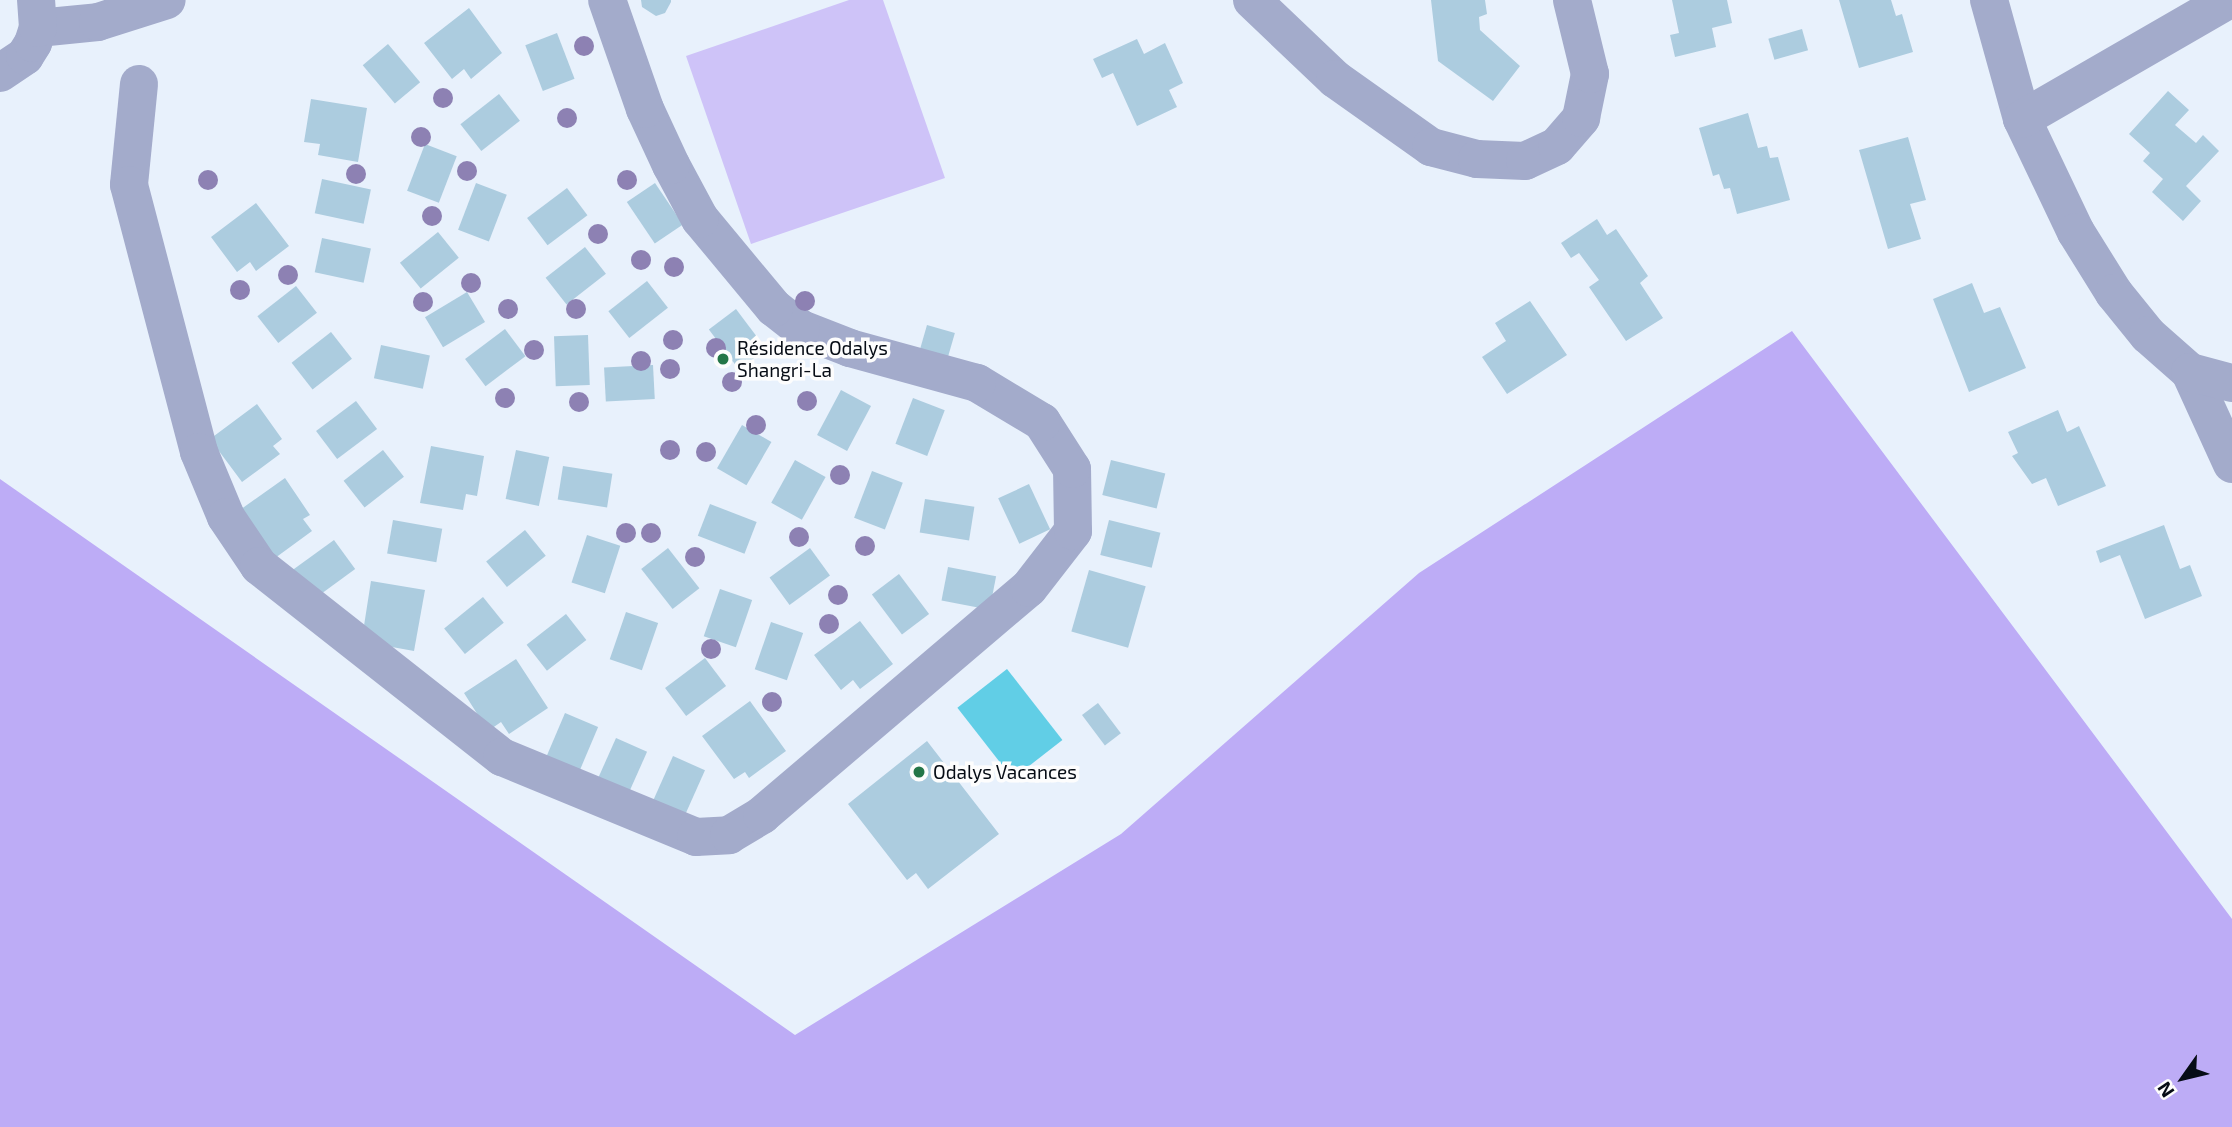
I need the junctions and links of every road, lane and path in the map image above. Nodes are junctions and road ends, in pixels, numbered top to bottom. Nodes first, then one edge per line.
1 (167, 0) edge
2 (607, 0) edge
3 (1252, 0) edge
4 (1572, 0) edge
5 (1989, 0) edge
6 (2228, 0) edge
7 (37, 14) edge
8 (0, 73) edge
9 (139, 84) dead end
10 (2022, 119) junction
11 (2190, 372) junction
12 (2232, 383) edge
13 (2232, 464) edge

1 - 7 street
2 - 9 street
3 - 4 street
5 - 10 street
6 - 10 street
7 - 8 street
10 - 11 street
11 - 12 street
11 - 13 street

